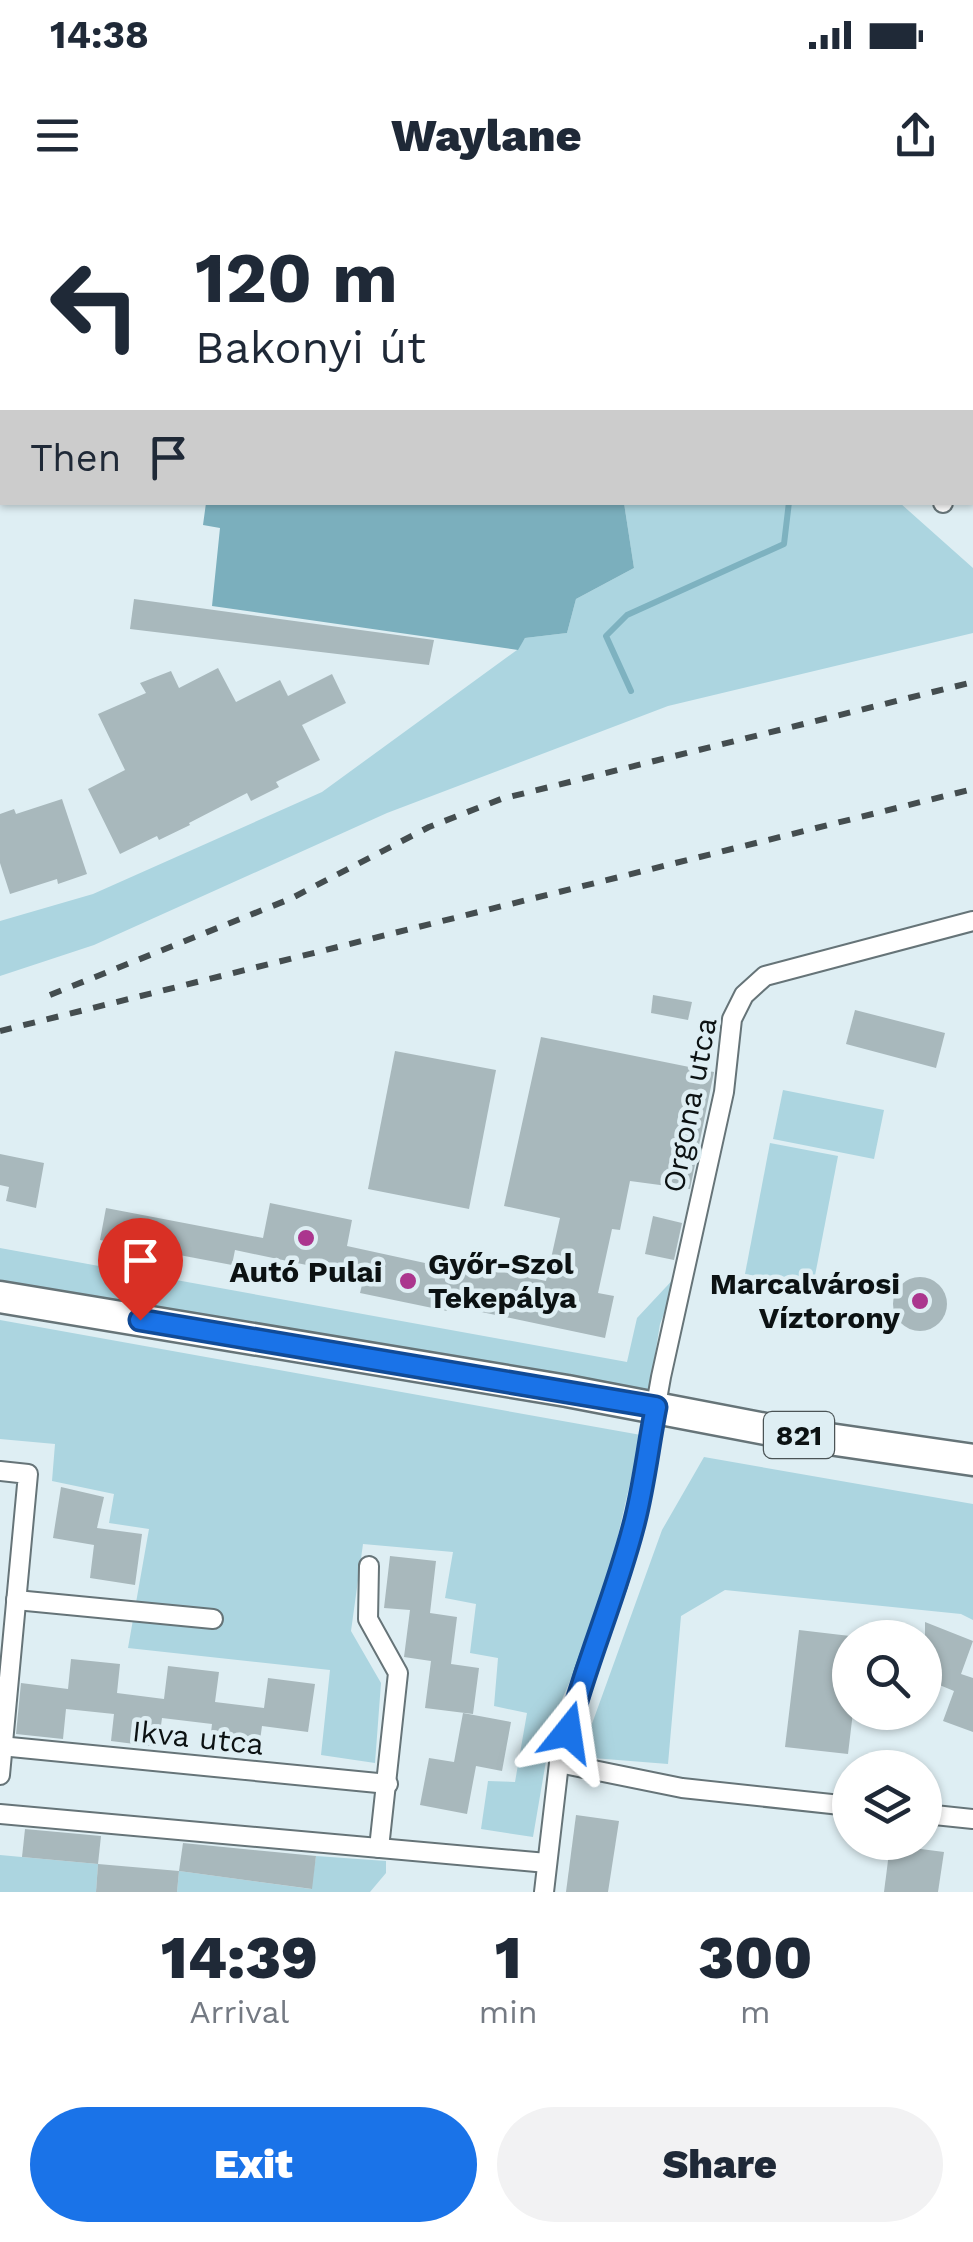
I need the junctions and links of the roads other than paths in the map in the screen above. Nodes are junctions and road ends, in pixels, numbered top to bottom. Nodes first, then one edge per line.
1 (973, 922) edge
2 (0, 1297) edge
3 (656, 1407) junction
4 (973, 1460) edge
5 (0, 1471) edge
6 (369, 1566) dead end
7 (16, 1600) junction
8 (213, 1618) dead end
9 (2, 1746) edge
10 (559, 1764) junction
11 (0, 1775) edge
12 (388, 1784) junction
13 (832, 1804) edge
14 (0, 1814) edge
15 (942, 1816) edge
16 (973, 1819) edge
17 (379, 1848) junction
18 (547, 1863) junction
19 (544, 1892) edge

1 - 3 street, Orgona utca
2 - 3 main road, 821
3 - 4 main road, 821
3 - 10 street, Orgona utca
5 - 7 street
6 - 12 street
7 - 8 street
7 - 9 street
9 - 11 street
9 - 12 street, Ikva utca
10 - 13 street
10 - 18 street, Orgona utca
12 - 17 street
14 - 17 street
15 - 16 street
17 - 18 street
18 - 19 street, Orgona utca

